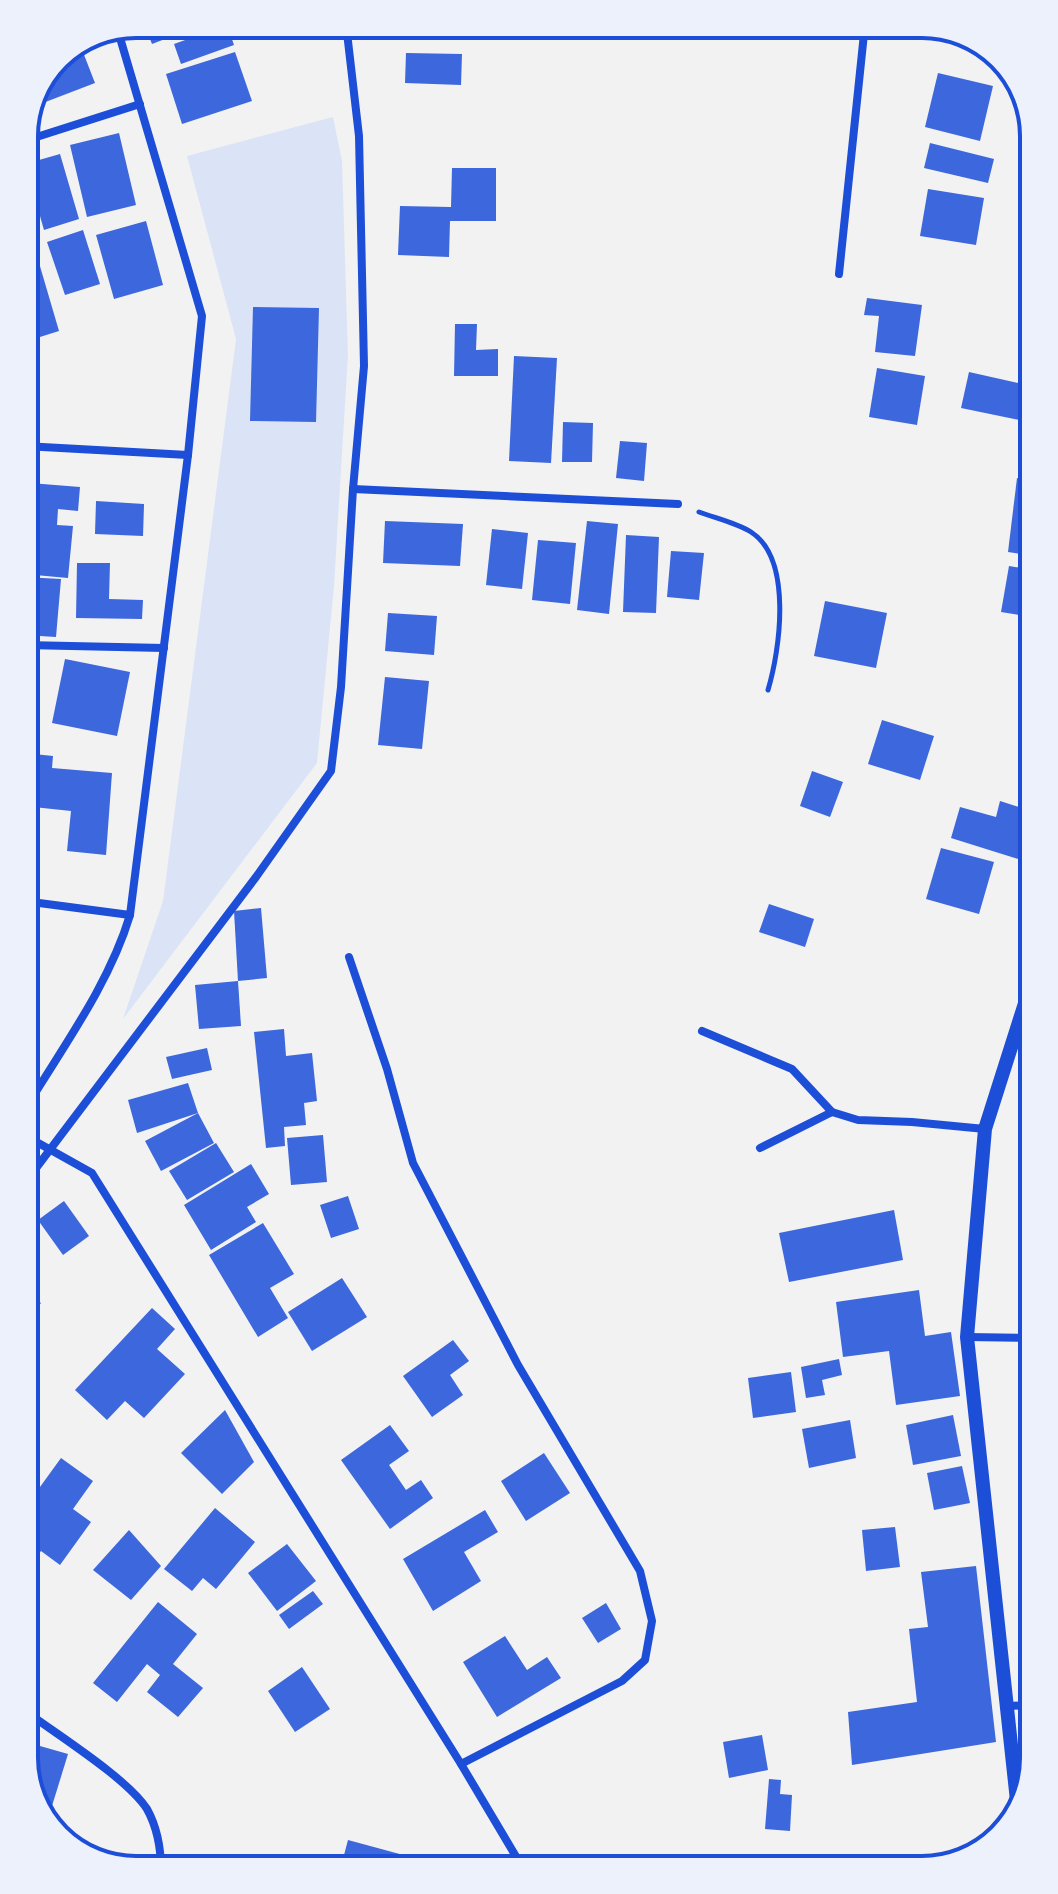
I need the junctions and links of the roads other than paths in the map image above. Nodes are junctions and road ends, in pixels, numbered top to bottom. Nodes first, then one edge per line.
1 (348, 38) edge
2 (864, 38) edge
3 (121, 40) edge
4 (140, 104) junction
5 (38, 137) edge
6 (839, 274) dead end
7 (38, 447) edge
8 (188, 455) junction
9 (353, 489) junction
10 (678, 504) road end
11 (38, 645) edge
12 (164, 648) junction
13 (38, 903) edge
14 (130, 915) junction
15 (349, 957) dead end
16 (1020, 1026) edge
17 (702, 1031) dead end
18 (38, 1088) edge
19 (832, 1112) junction
20 (985, 1129) junction
21 (38, 1143) edge
22 (760, 1148) dead end
23 (51, 1151) junction
24 (38, 1167) edge
25 (967, 1337) junction
26 (1020, 1338) edge
27 (1008, 1706) junction
28 (1020, 1706) edge
29 (38, 1720) edge
30 (461, 1764) junction
31 (1016, 1786) edge
32 (161, 1856) edge
33 (516, 1856) edge

1 - 9 street
2 - 6 street
3 - 4 street
4 - 5 street
4 - 8 street
7 - 8 street
8 - 12 street
9 - 10 street
9 - 23 street
11 - 12 street
12 - 14 street
13 - 14 street
14 - 18 street
15 - 30 street
16 - 20 street
17 - 19 street
19 - 20 street
19 - 22 street
20 - 25 street
21 - 23 street
23 - 24 street
23 - 30 street
25 - 26 street
25 - 27 street
27 - 28 street
27 - 31 street
29 - 32 street
30 - 33 street

